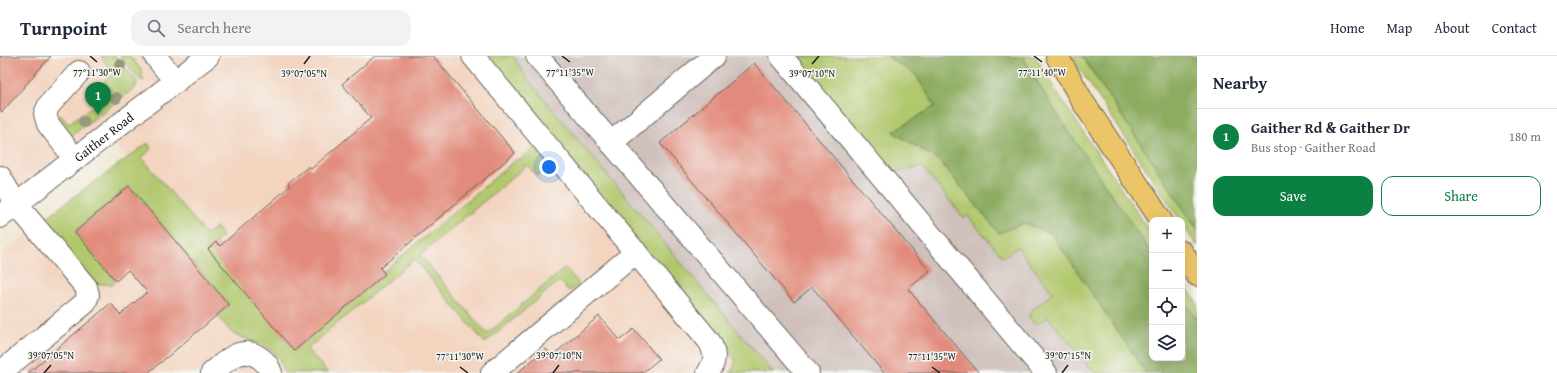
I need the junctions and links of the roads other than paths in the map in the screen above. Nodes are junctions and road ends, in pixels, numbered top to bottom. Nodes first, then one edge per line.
1 (155, 56) edge
2 (208, 56) edge
3 (473, 56) edge
4 (537, 56) edge
5 (712, 56) edge
6 (781, 56) edge
7 (1057, 56) edge
8 (79, 72) dead end
9 (176, 82) junction
10 (611, 143) junction
11 (76, 159) junction
12 (0, 177) edge
13 (8, 211) edge
14 (1159, 217) edge
15 (636, 252) junction
16 (1183, 253) edge
17 (1197, 275) edge
18 (0, 373) edge
19 (212, 373) edge
20 (271, 373) edge
21 (492, 373) edge
22 (708, 373) edge
23 (808, 373) edge
24 (1046, 373) edge

1 - 9 street
2 - 9 street, Gaither Road
3 - 15 street
4 - 10 street
5 - 10 street
6 - 24 street
7 - 14 highway
8 - 11 street
9 - 11 street, Gaither Road
10 - 23 street
11 - 13 street, Gaither Road
12 - 13 street
13 - 18 street
15 - 21 street
15 - 22 street
16 - 17 highway
19 - 20 street

